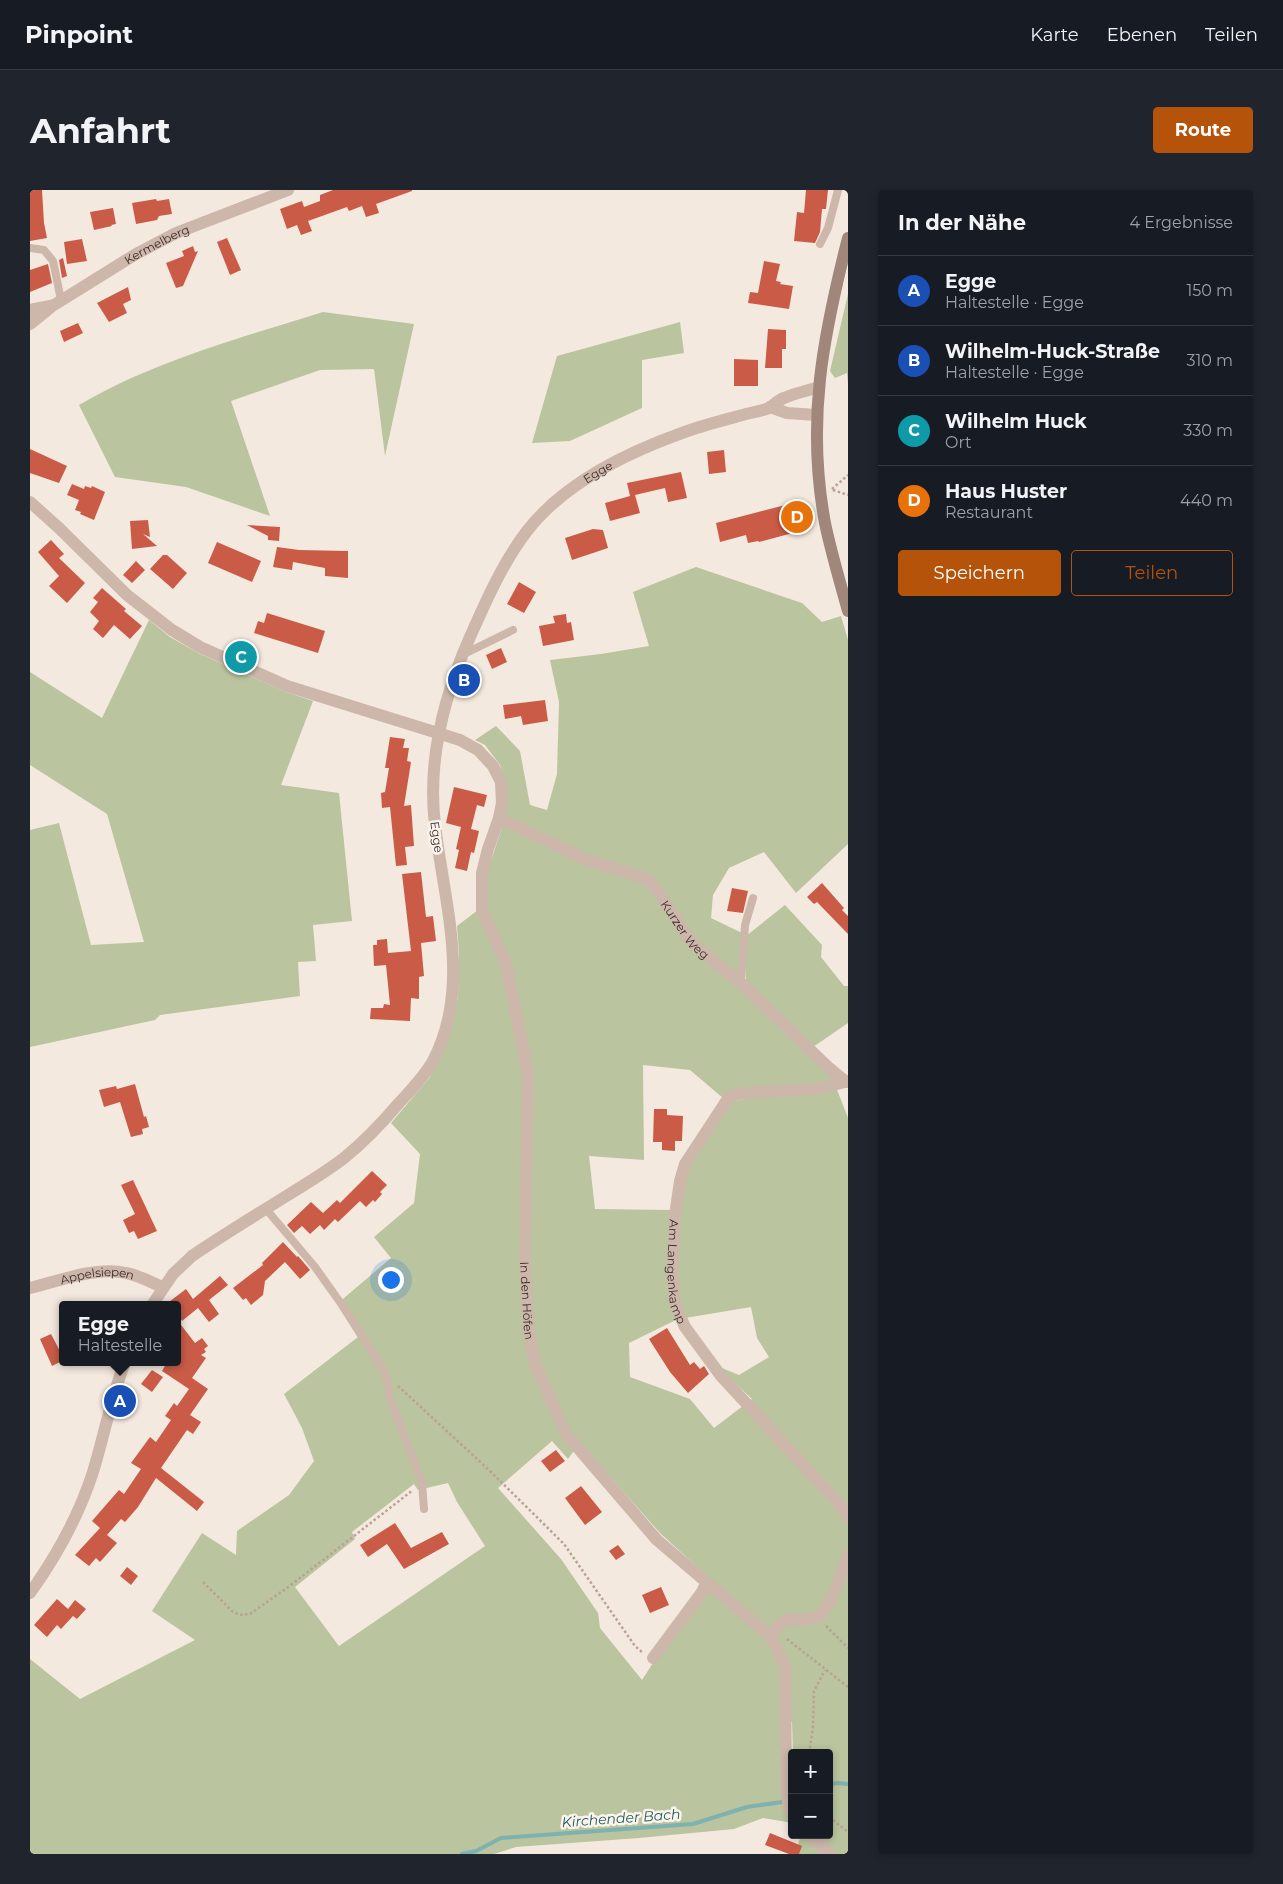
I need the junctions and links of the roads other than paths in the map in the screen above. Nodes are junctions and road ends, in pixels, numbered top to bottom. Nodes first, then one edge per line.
1 (288, 190) edge
2 (838, 190) edge
3 (848, 238) edge
4 (820, 244) dead end
5 (30, 248) edge
6 (57, 303) junction
7 (30, 310) edge
8 (30, 324) edge
9 (818, 387) junction
10 (770, 407) junction
11 (817, 415) junction
12 (30, 502) edge
13 (848, 611) edge
14 (513, 630) dead end
15 (462, 655) junction
16 (439, 732) junction
17 (499, 818) junction
18 (753, 898) dead end
19 (742, 983) junction
20 (847, 1082) edge
21 (266, 1209) junction
22 (162, 1287) junction
23 (30, 1288) edge
24 (154, 1301) edge
25 (124, 1366) edge
26 (424, 1509) dead end
27 (848, 1517) edge
28 (848, 1556) edge
29 (708, 1584) junction
30 (30, 1594) edge
31 (773, 1633) junction
32 (653, 1658) road end
33 (788, 1801) edge
34 (814, 1839) edge
35 (829, 1854) edge

1 - 6 street, Kermelberg
2 - 4 lane
3 - 9 main road
5 - 6 lane
6 - 7 street, Kermelberg
6 - 8 street
9 - 10 street, Egge
9 - 11 main road
10 - 11 street
10 - 15 street, Egge
11 - 13 main road
12 - 16 street, In den Höfen
14 - 15 lane
15 - 16 street, Egge
16 - 17 street, In den Höfen
16 - 21 street, Egge
17 - 19 street, Kurzer Weg
17 - 29 street, In den Höfen
18 - 19 lane
19 - 20 street, Kurzer Weg
20 - 27 street, Am Langenkamp
21 - 22 street, Egge
21 - 26 lane
22 - 23 street, Appelsiepen
22 - 24 street, Egge
25 - 30 street
28 - 31 street
29 - 31 street, In den Höfen
29 - 32 street
31 - 33 street, In den Höfen
34 - 35 street

